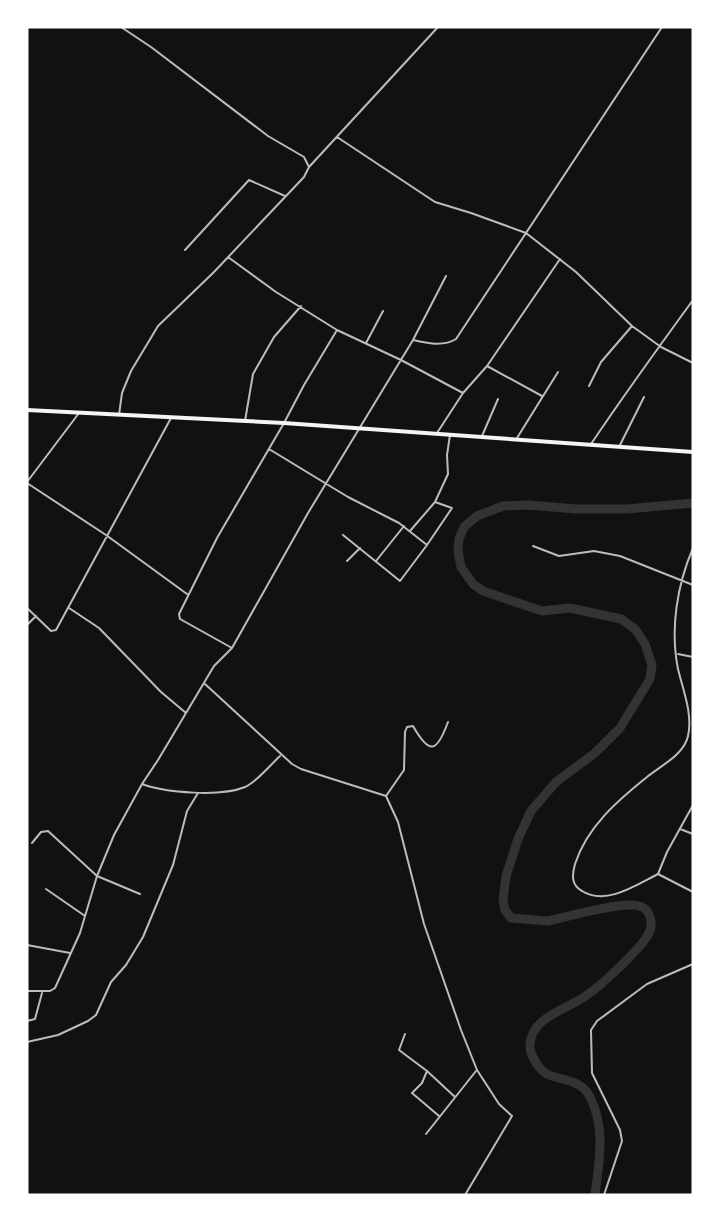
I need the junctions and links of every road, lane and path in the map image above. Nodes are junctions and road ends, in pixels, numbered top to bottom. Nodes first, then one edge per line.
1 (121, 27) edge
2 (438, 27) edge
3 (662, 27) edge
4 (337, 137) junction
5 (309, 167) junction
6 (285, 196) junction
7 (526, 233) junction
8 (185, 250) dead end
9 (228, 258) junction
10 (560, 259) junction
11 (446, 276) dead end
12 (693, 300) edge
13 (301, 306) junction
14 (383, 310) dead end
15 (632, 326) junction
16 (337, 330) junction
17 (413, 340) junction
18 (366, 343) junction
19 (661, 347) junction
20 (401, 360) junction
21 (692, 361) edge
22 (487, 366) junction
23 (558, 372) dead end
24 (589, 386) dead end
25 (463, 393) junction
26 (543, 396) junction
27 (644, 397) dead end
28 (498, 399) dead end
29 (27, 410) edge
30 (78, 412) junction
31 (119, 415) junction
32 (171, 417) junction
33 (245, 422) junction
34 (284, 423) junction
35 (358, 428) junction
36 (437, 434) junction
37 (450, 435) junction
38 (482, 436) junction
39 (517, 438) junction
40 (591, 444) junction
41 (620, 445) junction
42 (269, 449) junction
43 (693, 452) edge
44 (27, 483) edge
45 (327, 483) junction
46 (435, 502) junction
47 (404, 526) junction
48 (410, 531) junction
49 (106, 535) junction
50 (343, 535) dead end
51 (427, 545) junction
52 (533, 546) dead end
53 (360, 548) junction
54 (693, 548) edge
55 (347, 561) dead end
56 (375, 562) junction
57 (681, 581) junction
58 (693, 585) edge
59 (188, 595) junction
60 (27, 608) edge
61 (69, 608) junction
62 (36, 616) junction
63 (27, 625) edge
64 (232, 648) junction
65 (677, 654) junction
66 (693, 657) edge
67 (204, 684) junction
68 (186, 713) junction
69 (448, 722) dead end
70 (687, 740) junction
71 (693, 742) edge
72 (280, 756) junction
73 (142, 784) junction
74 (198, 793) junction
75 (386, 796) junction
76 (693, 805) edge
77 (680, 829) junction
78 (693, 834) edge
79 (32, 843) dead end
80 (658, 874) junction
81 (97, 876) junction
82 (46, 889) dead end
83 (693, 892) edge
84 (140, 894) dead end
85 (84, 916) junction
86 (27, 945) edge
87 (69, 953) junction
88 (693, 964) edge
89 (27, 991) edge
90 (42, 992) junction
91 (27, 1022) edge
92 (405, 1034) dead end
93 (27, 1042) edge
94 (477, 1070) junction
95 (427, 1071) junction
96 (455, 1097) junction
97 (439, 1116) junction
98 (426, 1134) dead end
99 (465, 1195) edge
100 (604, 1195) edge

1 - 5 street
2 - 4 street
3 - 7 street
4 - 5 street
4 - 7 street
5 - 6 street
6 - 8 street
6 - 9 street
7 - 10 street
7 - 17 street
9 - 13 street
9 - 31 street
10 - 15 street
10 - 22 street
11 - 17 street
12 - 19 street
13 - 16 street
13 - 33 street
14 - 18 street
15 - 19 street
15 - 24 street
16 - 18 street
16 - 34 street
17 - 20 street
18 - 20 street
19 - 21 street
19 - 40 street
20 - 25 street
20 - 35 street
22 - 25 street
22 - 26 street
23 - 26 street
25 - 36 street
26 - 39 street
27 - 41 street
28 - 38 street
29 - 30 highway
30 - 31 highway
30 - 44 street
31 - 32 highway
32 - 33 highway
32 - 49 street
33 - 34 highway
34 - 35 highway
34 - 42 street
35 - 36 highway
35 - 45 street
36 - 37 highway
37 - 38 highway
37 - 46 street
38 - 39 highway
39 - 40 highway
40 - 41 highway
41 - 43 highway
42 - 45 street
42 - 59 street
44 - 49 street
45 - 47 street
45 - 64 street
46 - 48 street
46 - 51 street
47 - 48 street
47 - 56 street
48 - 51 street
49 - 59 street
49 - 61 street
50 - 53 street
51 - 56 street
52 - 57 street
53 - 55 street
53 - 56 street
54 - 57 street
57 - 58 street
57 - 65 street
59 - 64 street
60 - 62 street
61 - 62 street
61 - 68 street
62 - 63 street
64 - 67 street
65 - 66 street
65 - 70 street
67 - 68 street
67 - 72 street
68 - 73 street
69 - 75 street
70 - 71 street
70 - 80 street
72 - 74 street
72 - 75 street
73 - 74 street
73 - 81 street
74 - 93 street
75 - 94 street
76 - 77 street
77 - 78 street
77 - 80 street
79 - 81 street
80 - 83 street
81 - 84 street
81 - 85 street
82 - 85 street
85 - 87 street
86 - 87 street
87 - 90 street
88 - 100 street
89 - 90 street
90 - 91 street
92 - 95 street
94 - 96 street
94 - 99 street
95 - 96 street
95 - 97 street
96 - 97 street
97 - 98 street

